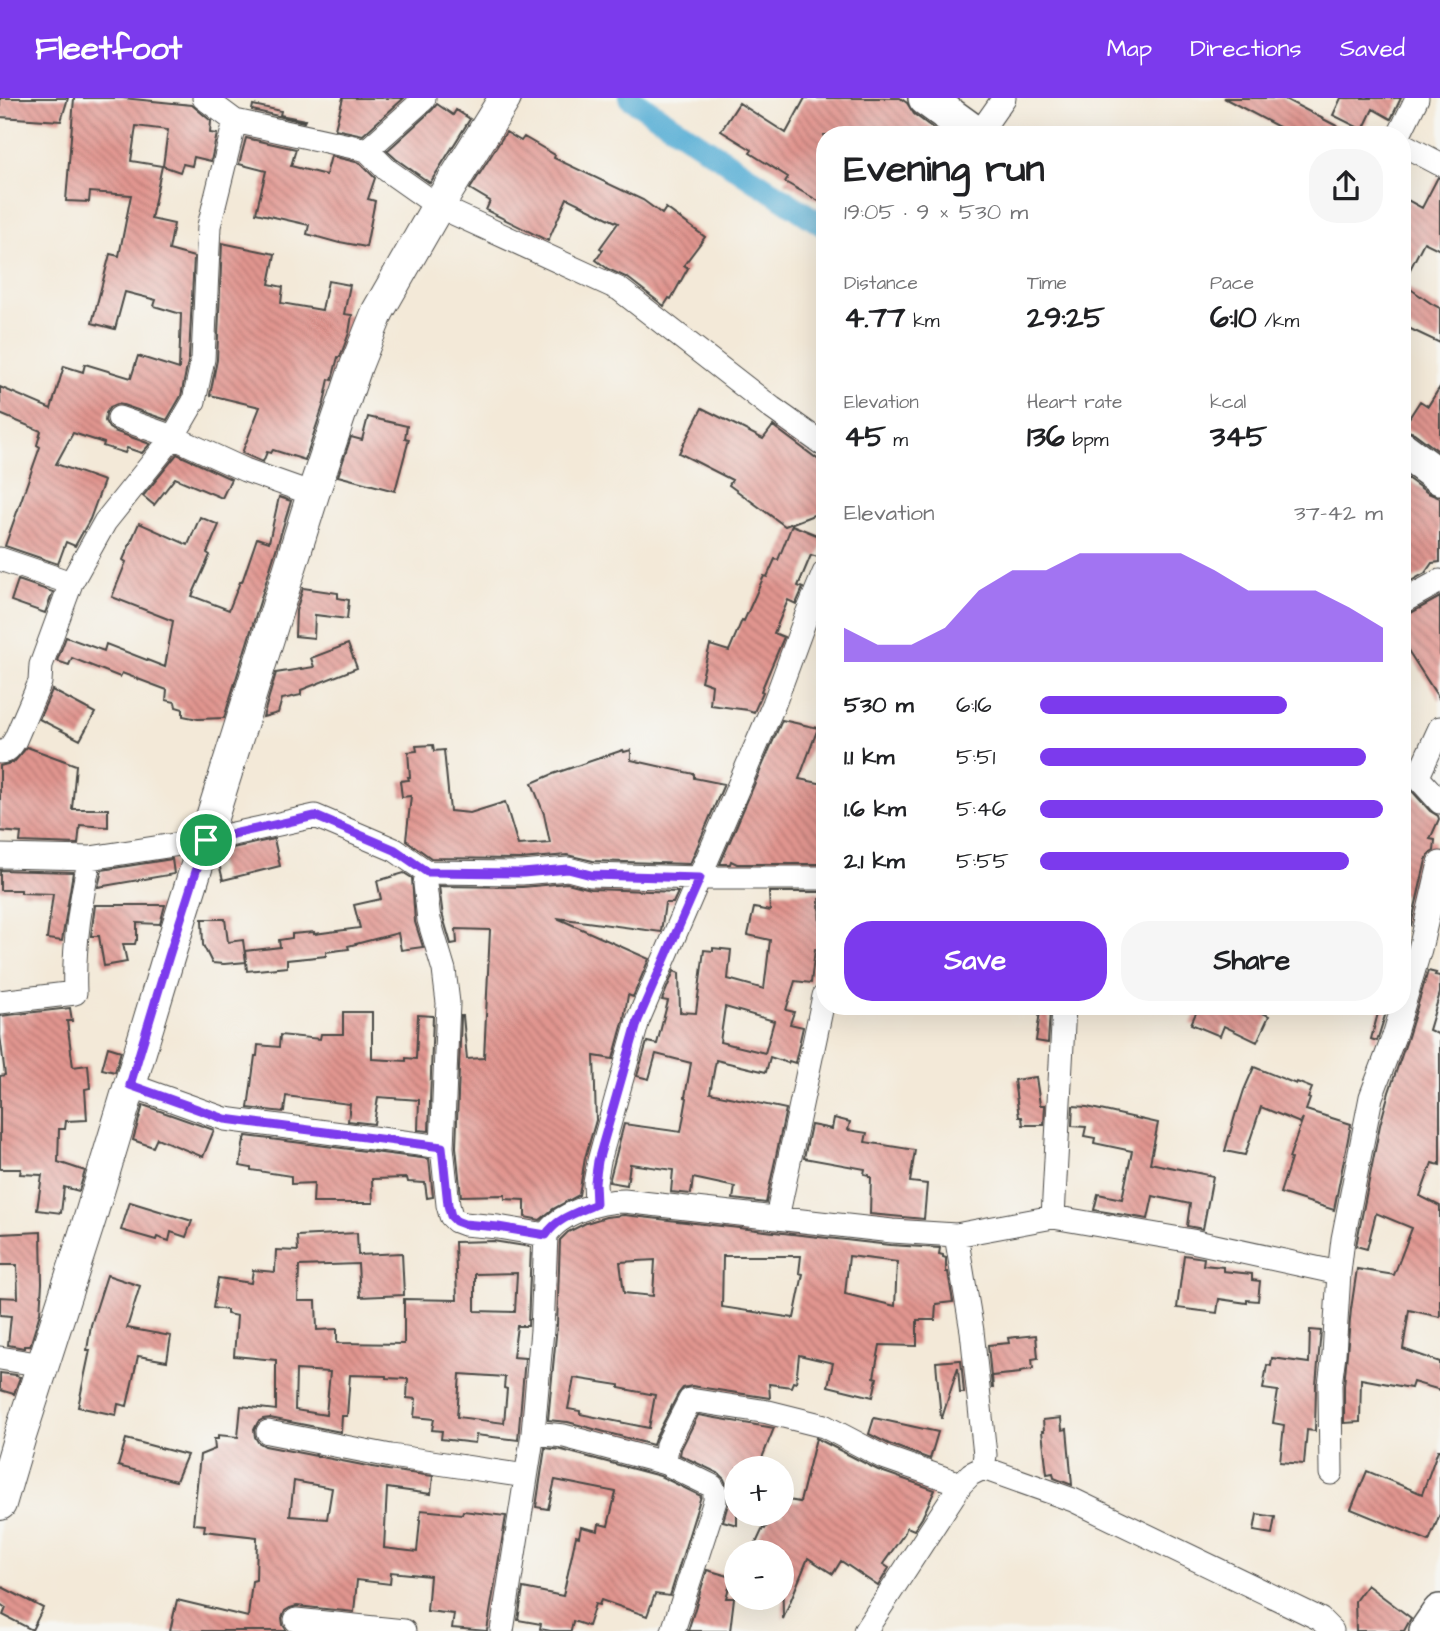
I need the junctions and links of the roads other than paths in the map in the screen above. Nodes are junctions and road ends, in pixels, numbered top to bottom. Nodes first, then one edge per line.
1 (204, 98) edge
2 (424, 98) edge
3 (505, 98) edge
4 (926, 98) edge
5 (1004, 98) edge
6 (1417, 98) edge
7 (235, 121) junction
8 (965, 126) edge
9 (984, 126) edge
10 (1403, 126) edge
11 (1411, 149) edge
12 (367, 150) junction
13 (1440, 164) edge
14 (438, 206) junction
15 (119, 418) dead end
16 (173, 437) junction
17 (816, 439) edge
18 (1411, 456) edge
19 (1440, 477) edge
20 (313, 494) junction
21 (0, 559) edge
22 (1440, 582) edge
23 (71, 583) junction
24 (816, 592) edge
25 (1411, 598) edge
26 (1440, 728) edge
27 (0, 752) edge
28 (1411, 771) edge
29 (1411, 773) edge
30 (1440, 802) edge
31 (206, 840) junction
32 (0, 856) edge
33 (90, 858) junction
34 (1440, 863) edge
35 (427, 872) junction
36 (700, 878) junction
37 (816, 878) edge
38 (1411, 979) edge
39 (0, 1002) edge
40 (820, 1015) edge
41 (1064, 1015) edge
42 (1400, 1015) edge
43 (130, 1085) junction
44 (442, 1147) junction
45 (596, 1204) junction
46 (1053, 1217) junction
47 (777, 1218) junction
48 (546, 1235) junction
49 (956, 1235) junction
50 (1339, 1273) junction
51 (0, 1358) edge
52 (43, 1365) junction
53 (268, 1432) dead end
54 (533, 1433) junction
55 (665, 1463) junction
56 (983, 1468) junction
57 (1331, 1473) dead end
58 (526, 1476) junction
59 (961, 1484) junction
60 (0, 1504) edge
61 (1440, 1612) edge
62 (296, 1620) dead end
63 (404, 1631) edge
64 (502, 1631) edge
65 (673, 1631) edge
66 (865, 1631) edge
67 (1332, 1631) edge
68 (1427, 1631) edge

1 - 7 street
2 - 12 street
3 - 14 street
4 - 8 main road
5 - 9 street
6 - 10 street
7 - 12 street
7 - 16 street
11 - 13 street
12 - 14 street
14 - 17 street
14 - 20 street
15 - 16 street
16 - 20 street
16 - 23 street
18 - 19 main road
20 - 31 street
21 - 23 street
22 - 25 street
23 - 27 street
24 - 36 street
26 - 28 street
29 - 30 street
31 - 33 street
31 - 35 street
31 - 43 street
32 - 33 street
33 - 39 street
34 - 38 street
35 - 36 street
35 - 44 street
36 - 37 street
36 - 45 street
40 - 47 street
41 - 46 street
42 - 50 street
43 - 44 street
43 - 52 street
44 - 48 street
45 - 47 street
45 - 48 street
46 - 49 street
46 - 50 street
47 - 49 street
48 - 54 street
49 - 56 street
50 - 57 street
51 - 52 street
52 - 60 street
53 - 58 street
54 - 55 street
54 - 58 street
55 - 59 street
55 - 65 street
56 - 59 street
56 - 67 street
58 - 64 street
59 - 66 street
61 - 68 main road
62 - 63 street

